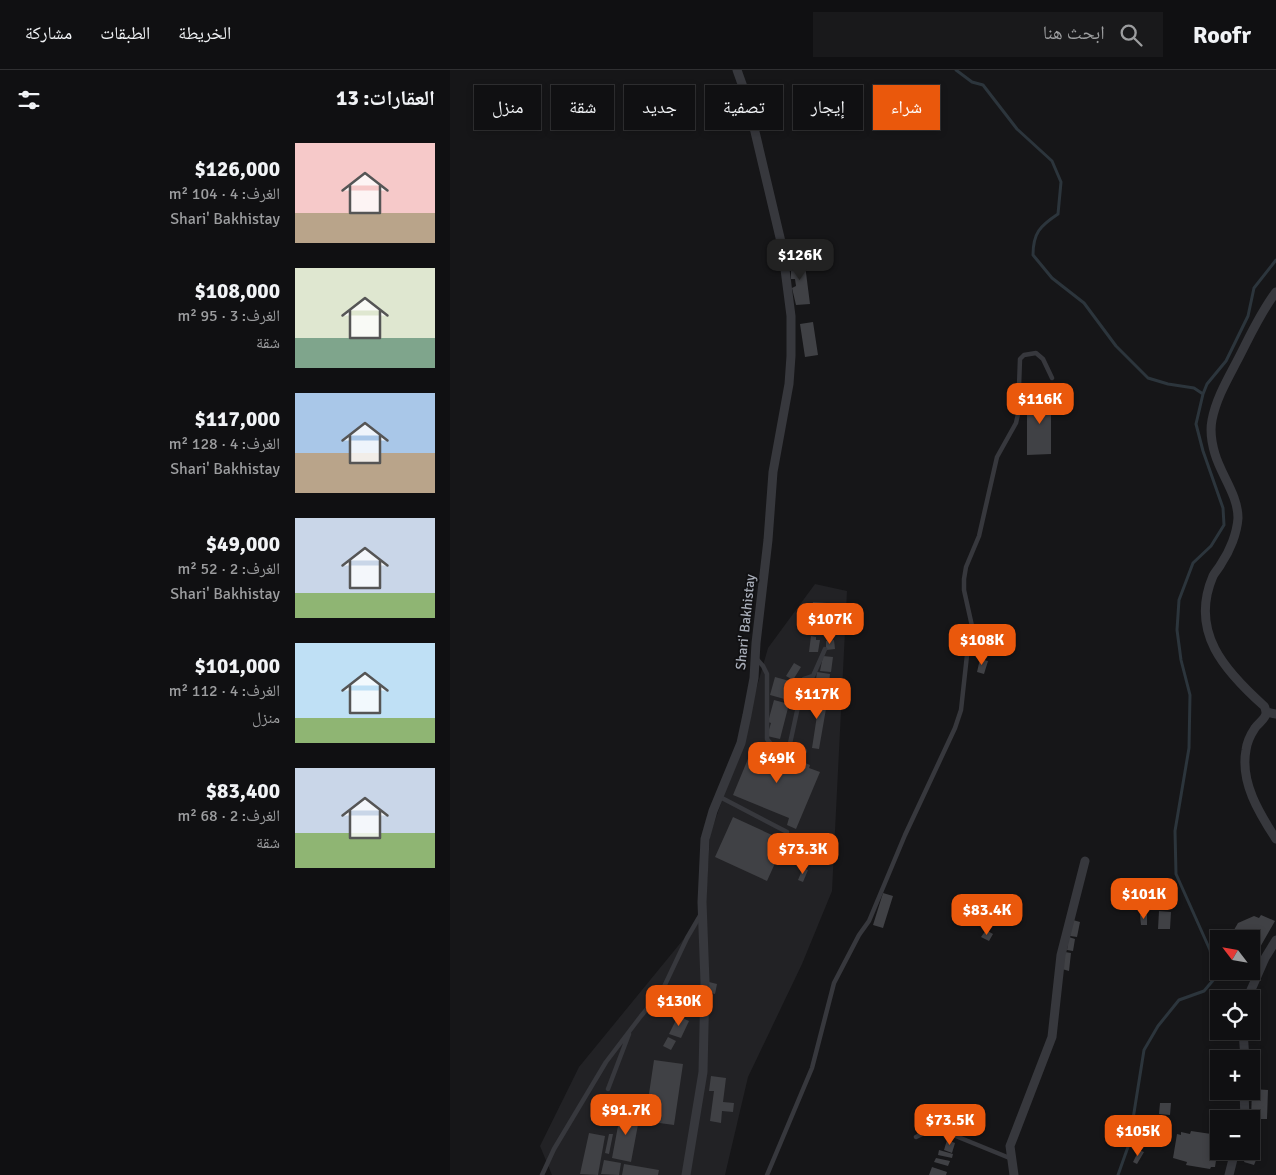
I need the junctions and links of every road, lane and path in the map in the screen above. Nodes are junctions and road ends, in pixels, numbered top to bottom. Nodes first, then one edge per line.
1 (737, 70) edge
2 (1276, 292) edge
3 (1052, 378) dead end
4 (825, 649) dead end
5 (755, 657) junction
6 (1266, 712) junction
7 (1276, 714) edge
8 (788, 748) junction
9 (805, 751) dead end
10 (718, 796) junction
11 (787, 832) dead end
12 (1276, 840) edge
13 (1085, 861) dead end
14 (702, 912) junction
15 (1276, 940) edge
16 (1251, 990) edge
17 (632, 1028) junction
18 (608, 1089) dead end
19 (916, 1137) dead end
20 (1012, 1160) junction
21 (1233, 1160) edge
22 (542, 1175) edge
23 (686, 1175) edge
24 (766, 1175) edge
25 (1014, 1175) edge
26 (1230, 1175) edge

1 - 5 street, Shari' Bakhistay
2 - 6 street
3 - 24 lane
4 - 8 lane
5 - 8 lane
5 - 10 street, Shari' Bakhistay
6 - 7 street
6 - 12 street
8 - 9 lane
10 - 11 lane
10 - 14 street, Shari' Bakhistay
13 - 20 street
14 - 17 lane
14 - 23 street, Shari' Bakhistay
15 - 16 street
17 - 18 lane
17 - 22 lane
19 - 20 lane
20 - 25 street
21 - 26 street

